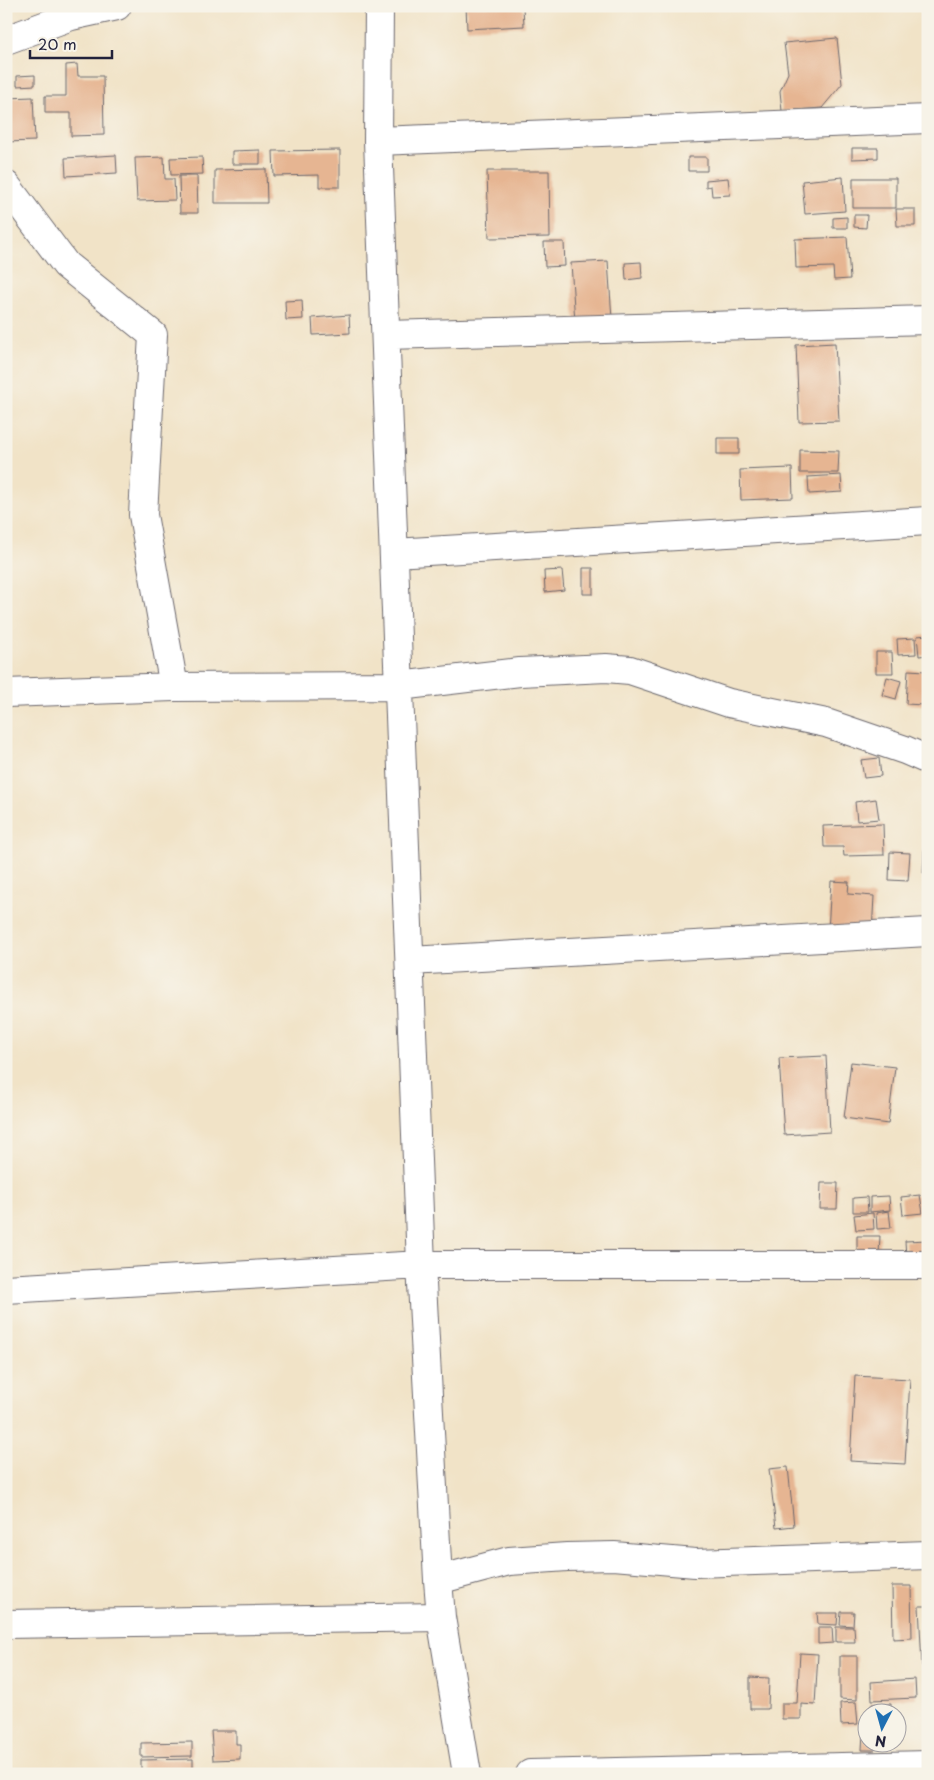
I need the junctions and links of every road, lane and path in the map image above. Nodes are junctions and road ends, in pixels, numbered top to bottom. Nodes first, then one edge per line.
1 (117, 6) edge
2 (378, 6) edge
3 (6, 40) edge
4 (928, 119) edge
5 (378, 141) junction
6 (6, 184) edge
7 (928, 320) edge
8 (386, 335) junction
9 (928, 520) edge
10 (394, 553) junction
11 (399, 686) junction
12 (174, 687) junction
13 (6, 693) edge
14 (928, 760) edge
15 (928, 932) edge
16 (410, 961) junction
17 (928, 1265) edge
18 (421, 1266) junction
19 (6, 1289) edge
20 (928, 1555) edge
21 (438, 1580) junction
22 (441, 1617) junction
23 (6, 1624) edge
24 (928, 1765) edge
25 (467, 1774) edge
26 (530, 1774) edge

1 - 3 street
2 - 5 street
4 - 5 street
5 - 8 street
6 - 12 street
7 - 8 street
8 - 10 street
9 - 10 street
10 - 11 street
11 - 12 street
11 - 14 street
11 - 16 street
12 - 13 street
15 - 16 street
16 - 18 street
17 - 18 street
18 - 19 street
18 - 21 street
20 - 21 street
21 - 22 street
22 - 23 street
22 - 25 street
24 - 26 street

